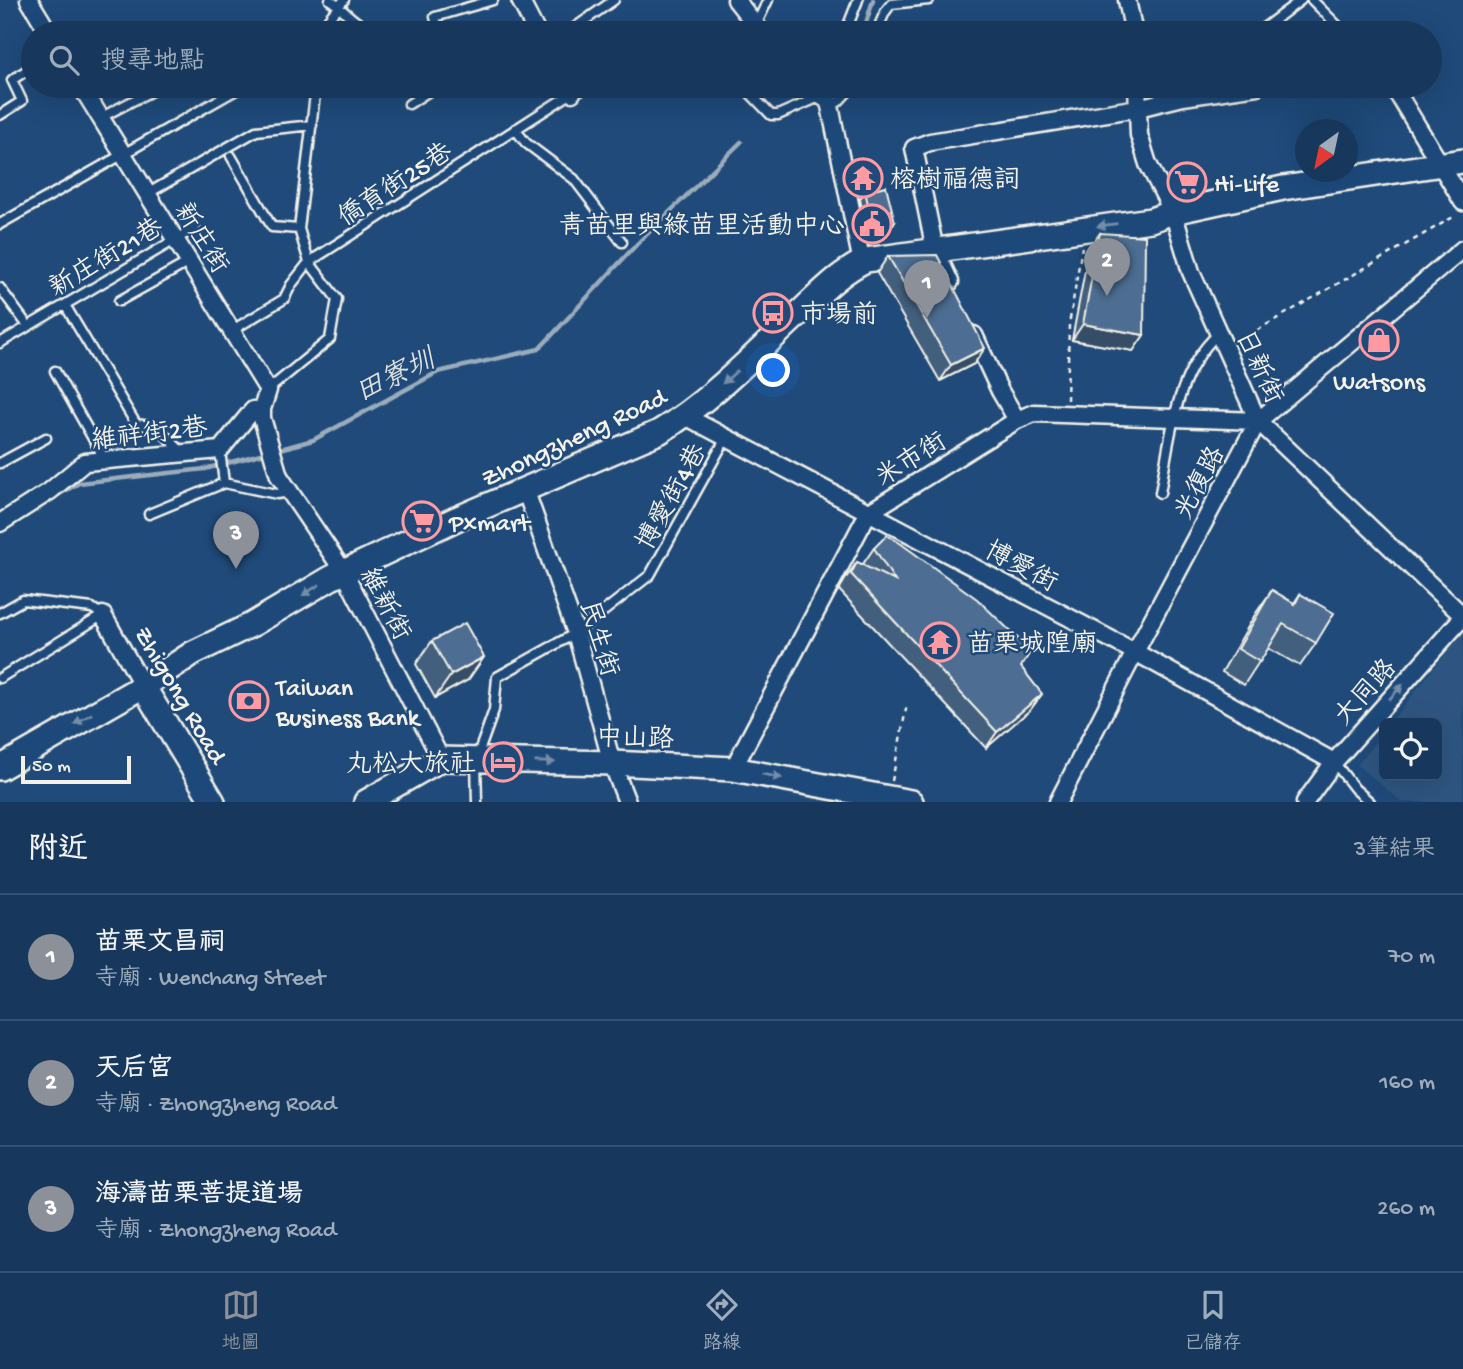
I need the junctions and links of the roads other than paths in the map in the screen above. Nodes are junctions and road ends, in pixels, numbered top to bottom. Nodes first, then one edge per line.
1 (29, 0) edge
2 (330, 0) edge
3 (493, 0) edge
4 (520, 0) edge
5 (614, 0) edge
6 (736, 0) edge
7 (768, 0) edge
8 (858, 0) edge
9 (929, 0) edge
10 (1128, 0) edge
11 (1300, 0) edge
12 (1312, 0) edge
13 (342, 3) edge
14 (42, 21) edge
15 (327, 21) edge
16 (355, 21) edge
17 (436, 21) edge
18 (531, 21) edge
19 (585, 21) edge
20 (751, 21) edge
21 (761, 21) edge
22 (850, 21) edge
23 (881, 21) edge
24 (1132, 21) edge
25 (1273, 21) edge
26 (1333, 21) edge
27 (21, 74) edge
28 (88, 98) edge
29 (138, 98) edge
30 (221, 98) edge
31 (315, 98) edge
32 (418, 98) edge
33 (558, 98) edge
34 (755, 98) edge
35 (811, 98) edge
36 (824, 98) edge
37 (1138, 98) edge
38 (1165, 98) edge
39 (1401, 98) edge
40 (409, 104) dead end
41 (1138, 108) junction
42 (0, 115) edge
43 (100, 118) junction
44 (312, 125) junction
45 (515, 129) junction
46 (122, 153) junction
47 (231, 156) dead end
48 (1463, 161) edge
49 (1440, 164) junction
50 (147, 194) junction
51 (1463, 202) edge
52 (1173, 212) junction
53 (0, 224) edge
54 (195, 228) dead end
55 (299, 229) junction
56 (174, 239) junction
57 (622, 242) dead end
58 (1463, 249) edge
59 (935, 250) junction
60 (189, 262) junction
61 (309, 262) junction
62 (862, 263) junction
63 (0, 288) edge
64 (957, 297) edge
65 (119, 301) dead end
66 (65, 305) junction
67 (967, 321) edge
68 (29, 326) junction
69 (231, 331) junction
70 (1221, 341) junction
71 (0, 343) edge
72 (55, 371) dead end
73 (268, 390) junction
74 (262, 413) junction
75 (685, 416) junction
76 (1174, 417) junction
77 (1017, 420) junction
78 (1258, 421) junction
79 (46, 438) dead end
80 (726, 438) junction
81 (220, 450) junction
82 (182, 452) junction
83 (105, 460) junction
84 (0, 463) edge
85 (224, 483) junction
86 (525, 489) junction
87 (290, 492) junction
88 (1160, 493) dead end
89 (868, 513) junction
90 (149, 514) dead end
91 (0, 523) edge
92 (344, 572) junction
93 (0, 613) edge
94 (103, 615) junction
95 (1463, 616) edge
96 (576, 633) junction
97 (1135, 652) junction
98 (0, 678) edge
99 (143, 686) junction
100 (441, 759) junction
101 (476, 761) junction
102 (1334, 762) junction
103 (612, 763) junction
104 (0, 768) edge
105 (733, 769) junction
106 (846, 796) edge
107 (900, 800) edge
108 (213, 802) edge
109 (366, 802) edge
110 (477, 802) edge
111 (627, 802) edge
112 (1058, 802) edge
113 (1305, 802) edge
114 (1370, 802) edge

1 - 14 street
2 - 13 lane
3 - 17 lane
4 - 18 street
5 - 19 lane
6 - 20 street
7 - 21 lane
8 - 22 lane
9 - 23 lane
10 - 24 street
11 - 25 lane
12 - 26 lane
13 - 15 lane
13 - 16 lane
27 - 42 lane
28 - 43 street, 新庄街
29 - 43 lane
30 - 46 lane
31 - 44 lane
32 - 40 lane
33 - 45 lane, 僑育街25巷
34 - 35 lane
36 - 62 street
37 - 41 street, 日新街
38 - 41 street
39 - 49 street
41 - 52 street, 日新街
41 - 59 street
43 - 46 street, 新庄街
44 - 50 lane
44 - 55 lane
45 - 57 lane
45 - 61 lane, 僑育街25巷
46 - 50 street, 新庄街
46 - 53 lane
47 - 55 lane
48 - 49 street, Zhongzheng Road
49 - 51 street
49 - 52 street, Zhongzheng Road
50 - 56 street, 新庄街
52 -> 59 street, Zhongzheng Road
52 - 70 street, 日新街
54 - 56 lane, 新庄街21巷
55 - 61 lane
56 - 60 street, 新庄街
56 - 66 lane, 新庄街21巷
58 - 78 street, 光復路
59 - 62 street, Zhongzheng Road
59 - 64 street
60 - 65 lane
60 - 69 street, 新庄街
61 - 69 lane, 僑育街25巷
61 - 73 lane
62 -> 75 street, Zhongzheng Road
63 - 68 lane
66 - 68 lane, 新庄街21巷
66 - 82 lane
67 - 77 street
68 - 71 lane, 新庄街21巷
69 - 73 street, 新庄街
70 - 76 lane
70 - 78 street, 日新街
72 - 83 lane
73 - 74 street
74 - 81 street, 維祥街2巷
74 - 87 street, 維新街
75 - 80 street, 博愛街
75 - 86 street, Zhongzheng Road
76 - 77 street, 米市街
76 - 78 street, 米市街
76 - 88 lane
77 - 89 street, 米市街
78 - 95 street, 日新街
78 - 97 street, 光復路
79 - 84 lane
80 - 89 street, 博愛街
80 - 96 lane, 博愛街4巷
81 - 82 street, 維祥街2巷
81 - 85 lane
82 - 83 street, 維祥街2巷
83 - 91 street, 維祥街2巷
85 - 87 lane
85 - 90 lane
86 - 92 street, Zhongzheng Road
86 - 96 street, 民生街
87 - 92 street, 維新街
89 - 97 street, 博愛街
89 - 105 street, 米市街
92 -> 99 street, Zhongzheng Road
92 - 100 street, 維新街
93 - 94 lane
94 - 98 lane
94 - 99 street, Zhigong Road
102 -> 95 street, 大同路
96 - 101 lane
96 - 103 street, 民生街
97 - 102 street, 博愛街
97 - 112 street, 光復路
99 -> 104 street, Zhongzheng Road
99 - 108 street, Zhigong Road
100 - 101 street, 中山路
100 - 109 street
101 -> 103 street, 中山路
101 - 110 lane
102 - 113 street, 大同路
102 - 114 lane
103 - 105 street, 中山路
103 - 111 street, 民生街
105 -> 106 street, 中山路
106 - 107 street, 中山路

